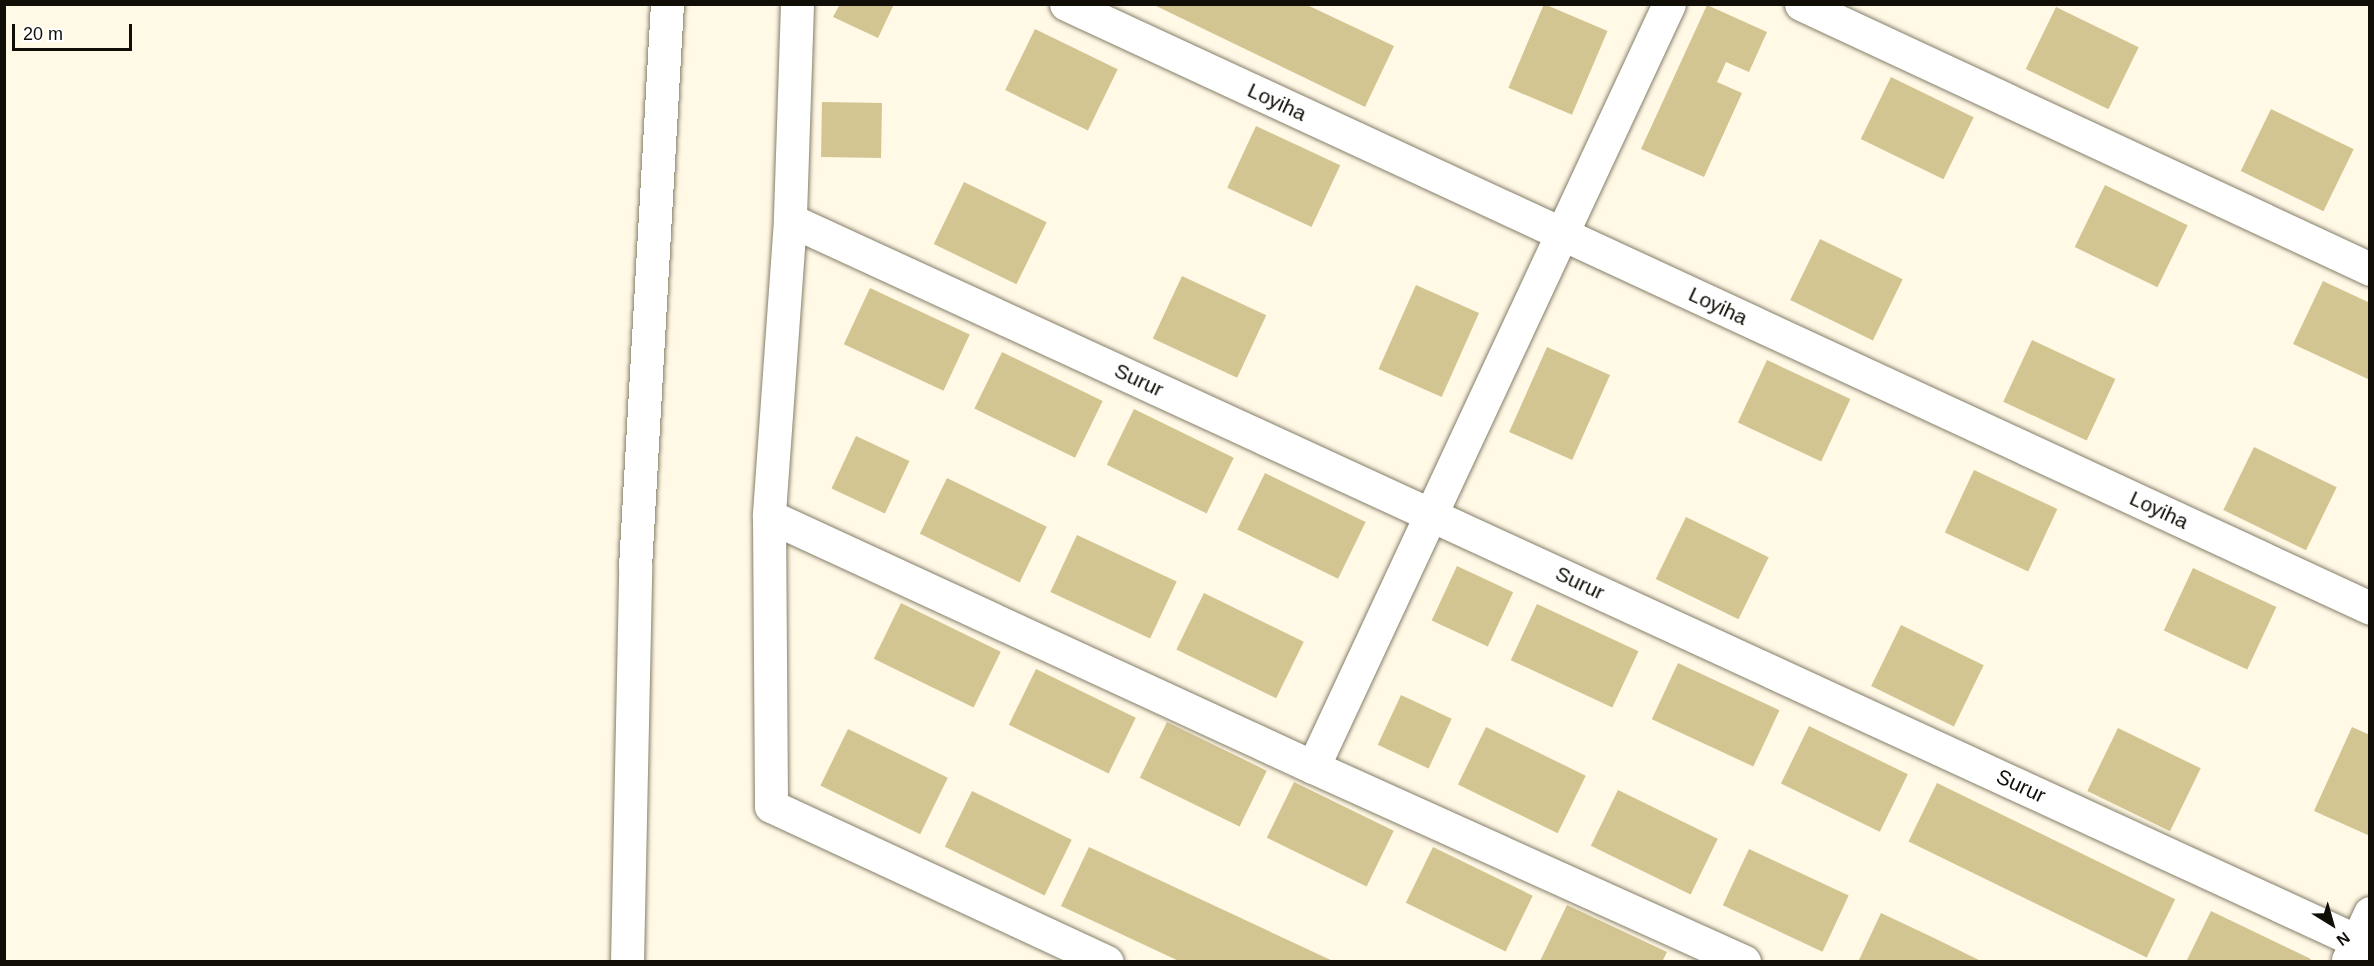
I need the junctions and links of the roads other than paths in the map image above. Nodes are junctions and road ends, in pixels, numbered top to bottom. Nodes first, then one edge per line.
1 (667, 4) edge
2 (797, 4) edge
3 (1066, 4) edge
4 (1669, 4) edge
5 (1801, 4) edge
6 (790, 220) junction
7 (1562, 234) junction
8 (2370, 269) edge
9 (1431, 514) junction
10 (769, 516) junction
11 (2370, 608) edge
12 (1313, 767) junction
13 (2361, 941) edge
14 (627, 962) edge
15 (1107, 962) edge
16 (1744, 962) edge

1 - 14 street
2 - 6 street
3 - 7 street, Loyiha
4 - 7 street
5 - 8 street
6 - 9 street, Surur
6 - 10 street
7 - 9 street
7 - 11 street, Loyiha
9 - 12 street
9 - 13 street, Surur
10 - 12 street
10 - 15 street
12 - 16 street

